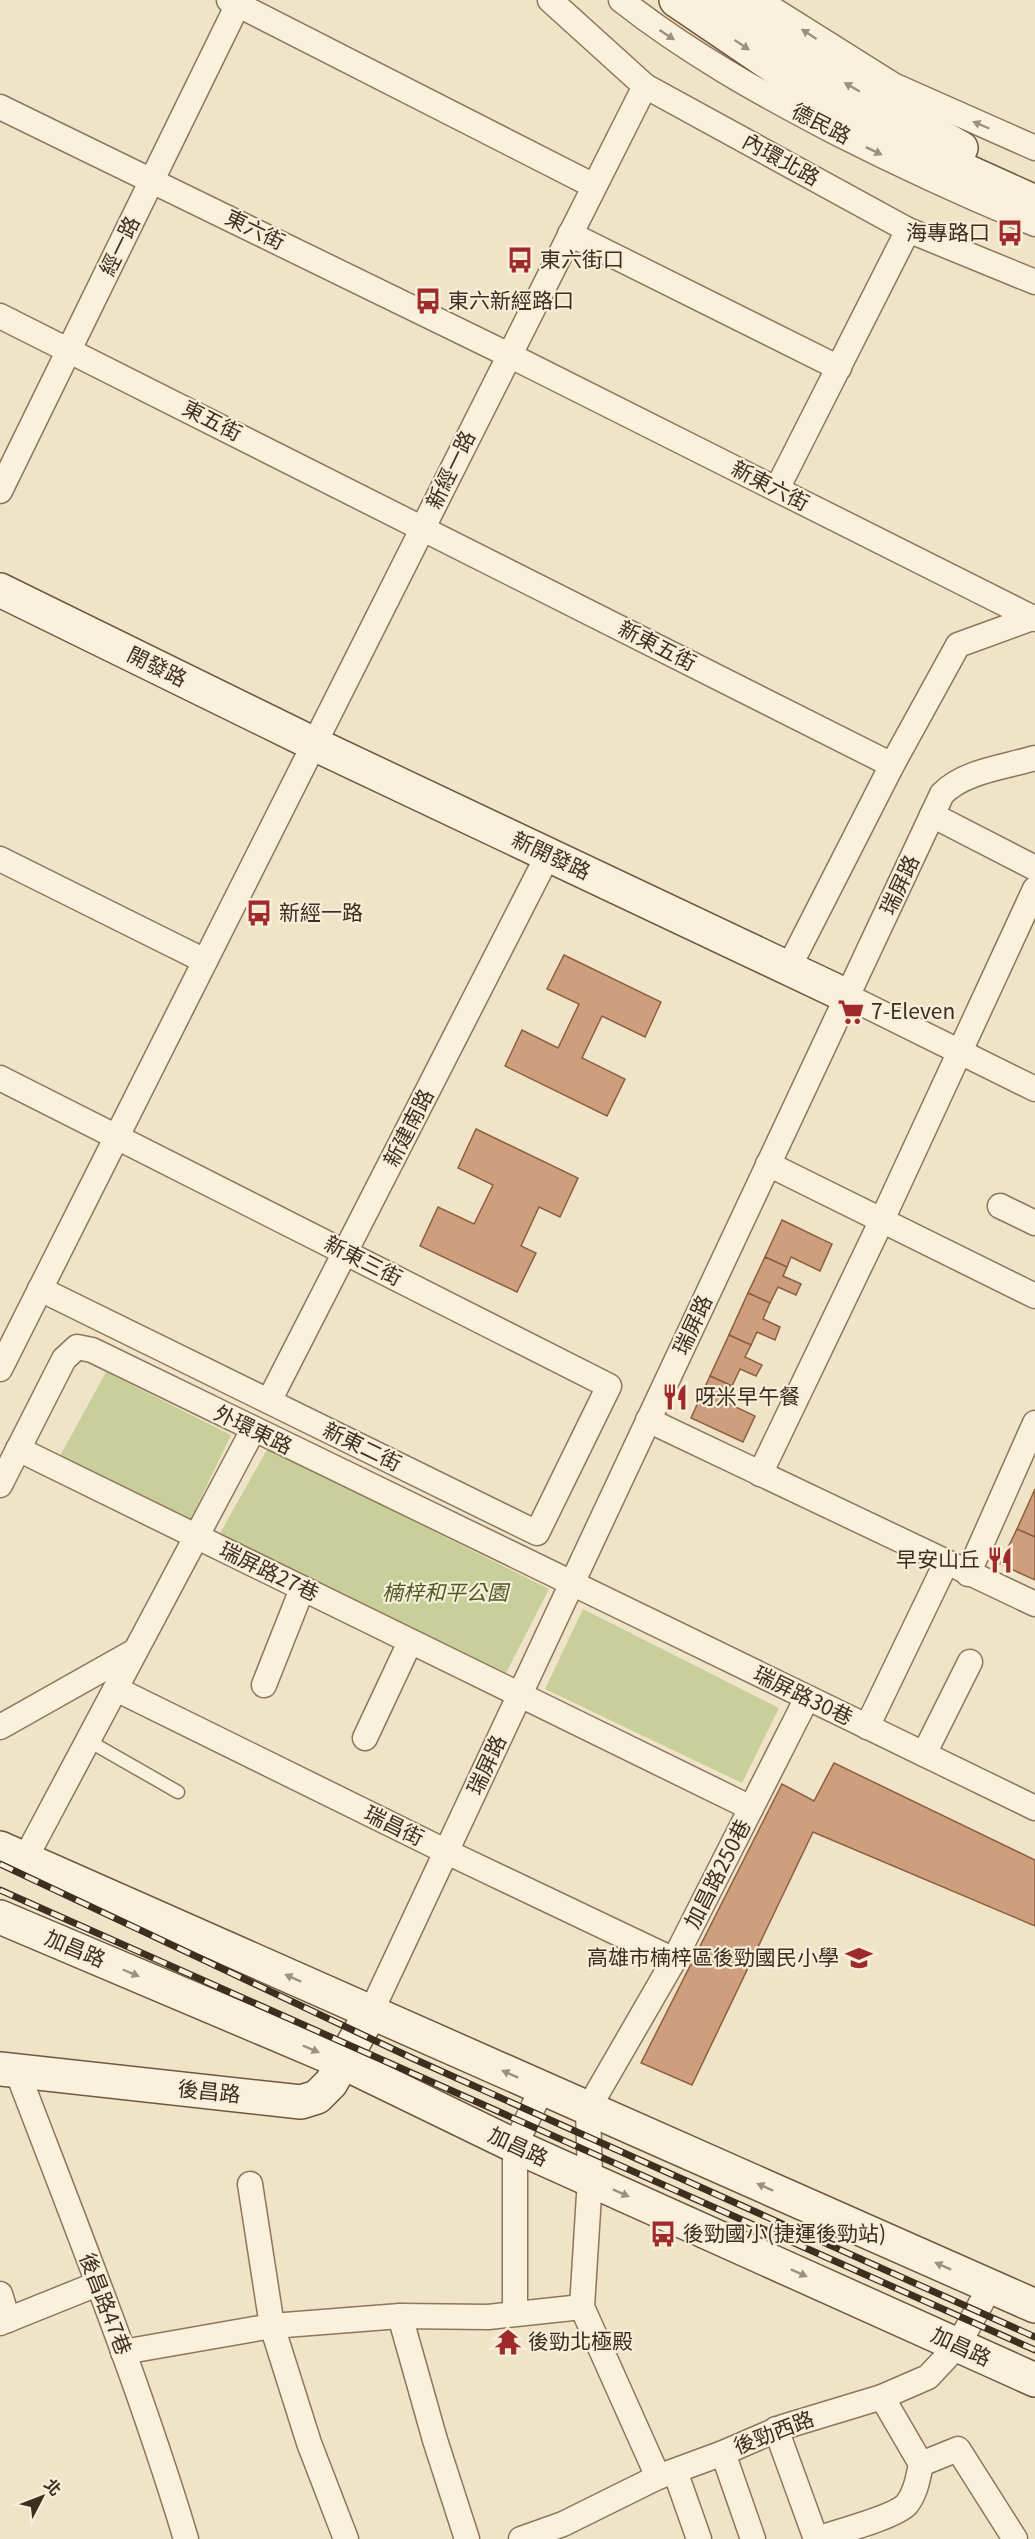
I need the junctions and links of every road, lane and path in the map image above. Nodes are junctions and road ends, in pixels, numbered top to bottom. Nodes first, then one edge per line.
1 (550, 0) edge
2 (621, 0) edge
3 (676, 0) edge
4 (716, 0) edge
5 (758, 0) edge
6 (235, 1) edge
7 (645, 86) junction
8 (0, 107) edge
9 (1035, 148) edge
10 (1035, 179) edge
11 (152, 180) junction
12 (594, 186) junction
13 (1035, 202) edge
14 (1035, 224) edge
15 (908, 230) junction
16 (570, 234) junction
17 (1035, 282) edge
18 (0, 316) edge
19 (69, 349) junction
20 (509, 355) junction
21 (839, 368) junction
22 (777, 489) junction
23 (0, 491) edge
24 (422, 528) junction
25 (0, 590) edge
26 (1034, 618) edge
27 (314, 744) junction
28 (1035, 758) edge
29 (892, 765) junction
30 (932, 815) junction
31 (548, 855) junction
32 (0, 859) edge
33 (1035, 868) edge
34 (1035, 890) edge
35 (205, 961) junction
36 (789, 967) junction
37 (847, 996) junction
38 (959, 1052) junction
39 (0, 1078) edge
40 (1035, 1089) edge
41 (117, 1136) junction
42 (768, 1164) junction
43 (1000, 1206) dead end
44 (882, 1220) junction
45 (1035, 1223) edge
46 (345, 1252) junction
47 (40, 1289) junction
48 (1035, 1296) edge
49 (1, 1365) edge
50 (609, 1386) joint
51 (269, 1401) junction
52 (648, 1420) junction
53 (1035, 1423) edge
54 (253, 1430) junction
55 (18, 1449) junction
56 (760, 1474) junction
57 (0, 1485) edge
58 (197, 1537) junction
59 (946, 1563) junction
60 (968, 1574) junction
61 (572, 1584) junction
62 (302, 1589) junction
63 (1035, 1604) edge
64 (410, 1642) junction
65 (135, 1651) junction
66 (970, 1662) dead end
67 (264, 1685) dead end
68 (116, 1689) junction
69 (519, 1696) junction
70 (807, 1698) junction
71 (0, 1727) edge
72 (867, 1727) junction
73 (364, 1738) dead end
74 (87, 1740) junction
75 (924, 1755) junction
76 (178, 1792) dead end
77 (751, 1808) junction
78 (1035, 1809) edge
79 (447, 1852) junction
80 (12, 1854) edge
81 (0, 1917) edge
82 (674, 1960) junction
83 (370, 2012) junction
84 (342, 2062) junction
85 (8, 2070) edge
86 (542, 2088) junction
87 (588, 2109) junction
88 (515, 2146) junction
89 (590, 2179) junction
90 (250, 2184) dead end
91 (97, 2284) junction
92 (990, 2287) junction
93 (0, 2294) edge
94 (1035, 2306) edge
95 (582, 2307) junction
96 (515, 2313) junction
97 (400, 2316) junction
98 (4, 2321) edge
99 (272, 2326) junction
100 (958, 2345) junction
101 (123, 2352) junction
102 (1035, 2380) edge
103 (882, 2397) junction
104 (776, 2429) junction
105 (723, 2453) junction
106 (921, 2464) junction
107 (666, 2474) junction
108 (565, 2532) edge
109 (186, 2539) edge
110 (346, 2539) edge
111 (467, 2539) edge
112 (521, 2539) edge
113 (699, 2539) edge
114 (753, 2539) edge
115 (816, 2539) edge
116 (1015, 2539) edge

1 - 7 street, 內環北路
2 -> 14 street, 德民路
3 -> 13 street, 德民路
10 -> 4 street
9 -> 5 street
6 - 11 street, 經一路
6 - 12 street
7 - 12 street, 新經一路
7 - 15 street, 內環北路
8 - 11 street, 東六街
11 - 19 street, 經一路
11 - 20 street, 東六街
12 - 16 street, 新經一路
15 - 17 street, 內環北路
15 - 21 street
16 - 20 street, 新經一路
16 - 21 street
18 - 19 street, 東五街
19 - 23 street, 經一路
19 - 24 street, 東五街
20 - 22 street, 新東六街
20 - 24 street, 新經一路
21 - 22 street
22 - 26 street, 新東六街
24 - 27 street, 新經一路
24 - 29 street, 新東五街
25 - 27 street, 開發路
26 - 29 street
27 - 31 street, 新開發路
27 - 35 street, 新經一路
28 - 30 street, 瑞屏路
29 - 36 street
30 - 33 street
30 - 37 street, 瑞屏路
31 - 36 street, 新開發路
31 - 46 street, 新建南路
32 - 35 street
34 - 38 street
35 - 41 street, 新經一路
36 - 37 street, 新開發路
37 - 38 street
37 - 42 street, 瑞屏路
38 - 40 street
38 - 44 street
39 - 41 street, 新東三街
41 - 46 street, 新東三街
41 - 47 street, 新經一路
42 - 44 street
42 - 52 street, 瑞屏路
43 - 45 street
44 - 48 street
44 - 56 street
46 - 50 street, 新東三街
46 - 51 street, 新建南路
47 - 49 street, 新經一路
47 - 51 street, 新東二街
50 - 51 street, 新東二街
52 - 56 street
52 - 61 street, 瑞屏路
53 - 60 street
54 - 55 street, 外環東路
54 - 58 street
54 - 61 street, 外環東路
55 - 57 street, 外環東路
55 - 58 street, 瑞屏路27巷
56 - 59 street
58 - 62 street, 瑞屏路27巷
58 - 65 street
59 - 60 street
59 - 72 street
60 - 63 street
61 - 69 street, 瑞屏路
61 - 70 street, 瑞屏路30巷
62 - 64 street, 瑞屏路27巷
62 - 67 street
64 - 69 street, 瑞屏路27巷
64 - 73 street
65 - 68 street
65 - 71 street
66 - 75 street
68 - 74 street
68 - 79 street, 瑞昌街
69 - 77 street, 瑞屏路27巷
69 - 79 street, 瑞屏路
70 - 72 street, 瑞屏路30巷
70 - 77 street, 加昌路250巷
72 - 75 street, 瑞屏路30巷
74 - 76 lane
74 - 80 street
75 - 78 street, 瑞屏路30巷
77 - 82 street, 加昌路250巷
79 - 82 street, 瑞昌街
79 - 83 street, 瑞屏路
83 -> 80 street
81 -> 84 street, 加昌路
82 - 87 street, 加昌路250巷
83 - 84 street, 後昌路
86 -> 83 street
84 - 85 street, 後昌路
84 - 88 street, 加昌路
85 - 91 street, 後昌路47巷
86 - 87 street
86 - 88 street
87 - 89 street
92 -> 87 street
88 - 89 street, 加昌路
88 - 96 street
89 - 95 street
89 -> 100 street, 加昌路
90 - 99 street
91 - 98 street
91 - 101 street, 後昌路47巷
92 - 94 street
92 - 100 street, 後勁西路
93 - 98 street
95 - 96 street
95 - 107 street
96 - 97 street
97 - 99 street
97 - 111 street
99 - 101 street
99 - 110 street
100 - 102 street, 加昌路
100 - 103 street, 後勁西路
101 - 109 street, 後昌路47巷
103 - 104 street, 後勁西路
103 - 106 street
104 - 105 street, 後勁西路
104 - 115 street
105 - 107 street, 後勁西路
105 - 114 street
106 - 115 street
106 - 116 street
107 - 108 street, 後勁西路
107 - 113 street
108 - 112 street, 後勁西路

